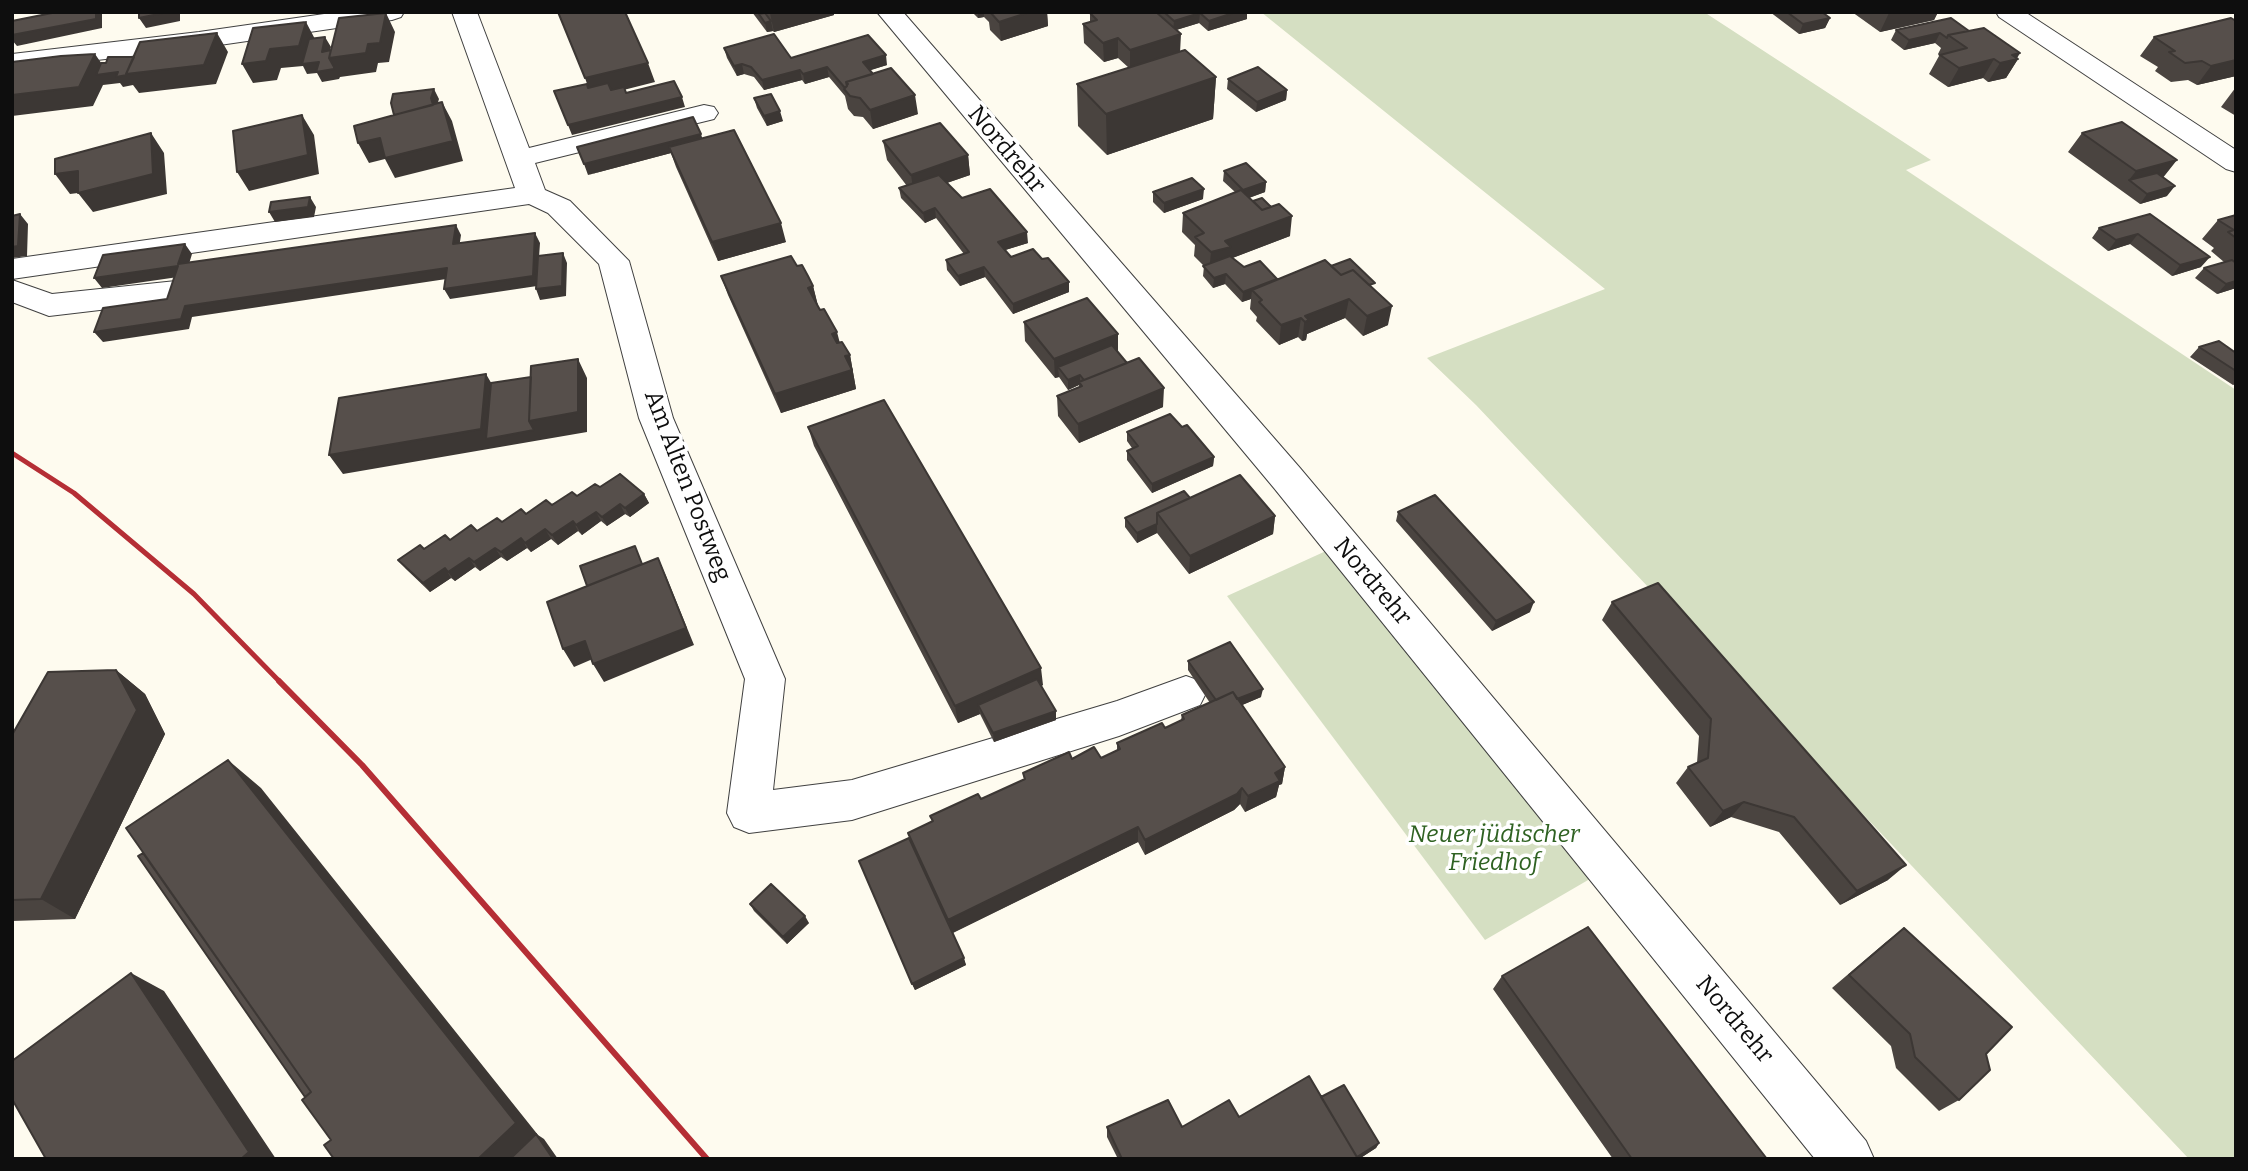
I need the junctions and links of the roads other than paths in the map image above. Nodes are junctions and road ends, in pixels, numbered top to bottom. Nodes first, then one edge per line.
1 (195, 12) edge
2 (392, 12) edge
3 (464, 12) edge
4 (889, 12) edge
5 (2008, 12) edge
6 (199, 40) junction
7 (12, 62) edge
8 (704, 113) dead end
9 (518, 159) junction
10 (2236, 163) edge
11 (532, 195) junction
12 (12, 269) edge
13 (12, 290) edge
14 (176, 292) edge
15 (1186, 692) dead end
16 (1849, 1159) edge

1 - 6 street
2 - 6 street
3 - 9 street
4 - 16 street, Nordrehr
5 - 10 street
6 - 7 street
8 - 9 street
9 - 11 street
11 - 12 street
11 - 15 street, Am Alten Postweg
13 - 14 street

